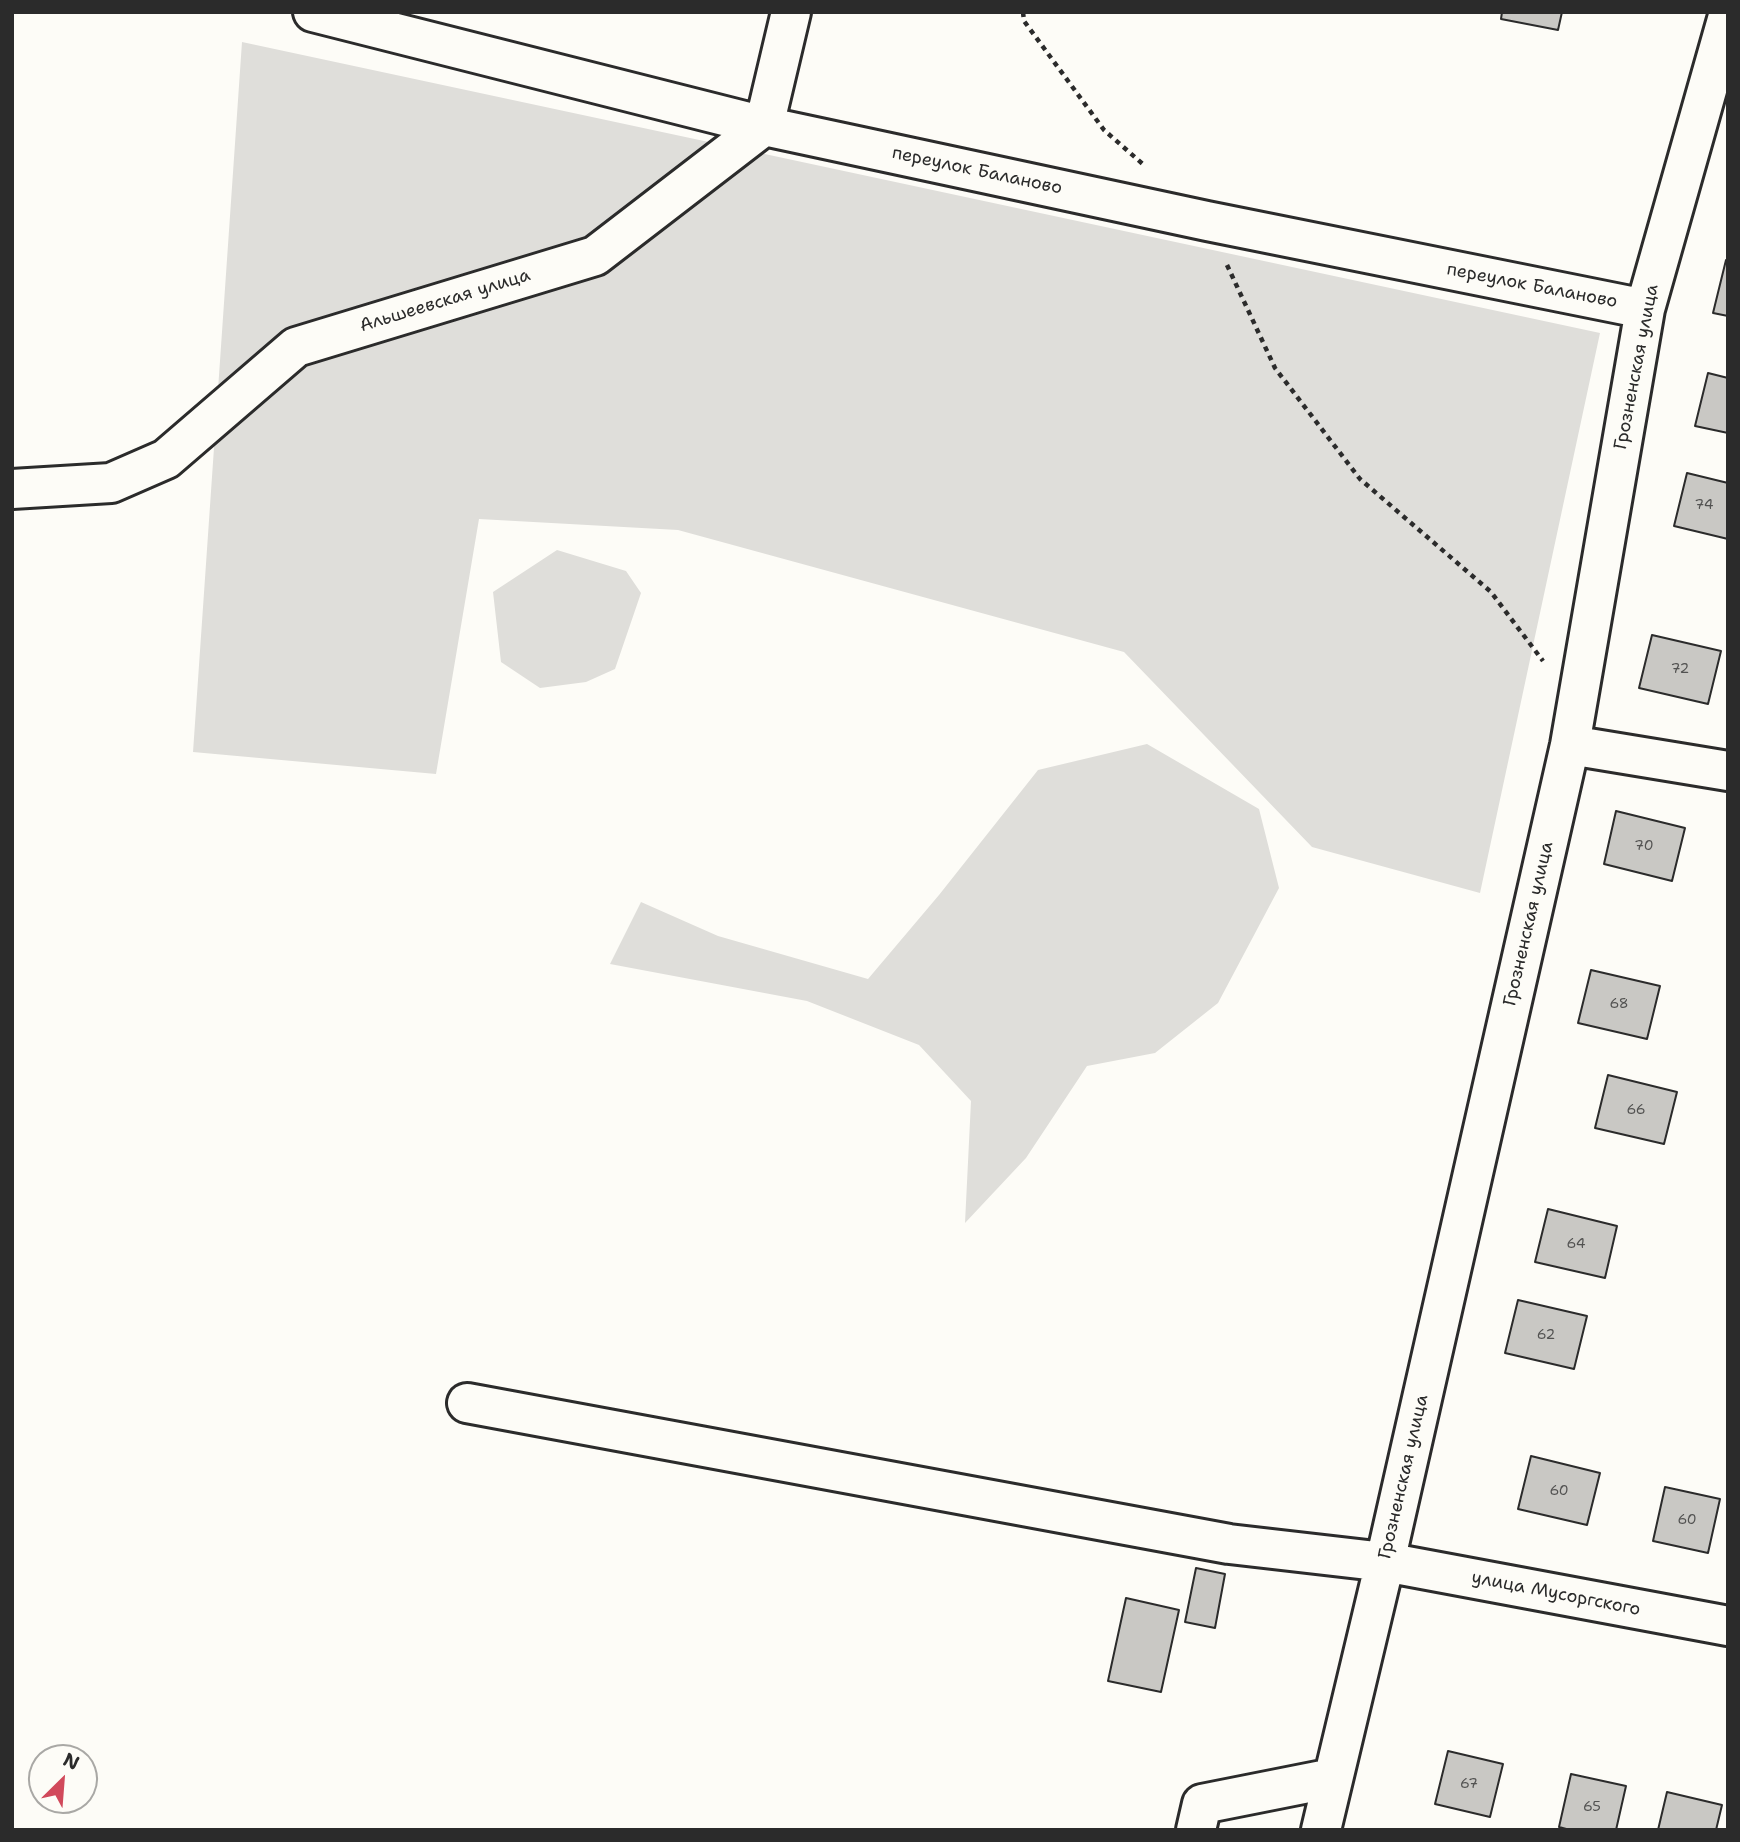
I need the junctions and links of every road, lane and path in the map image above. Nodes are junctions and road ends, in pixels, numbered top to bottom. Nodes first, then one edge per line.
1 (313, 12) edge
2 (790, 12) edge
3 (1023, 12) edge
4 (1728, 16) edge
5 (764, 126) junction
6 (1145, 166) dead end
7 (1207, 221) junction
8 (1645, 309) junction
9 (12, 489) edge
10 (1576, 704) junction
11 (1570, 745) junction
12 (1728, 771) edge
13 (467, 1404) dead end
14 (1385, 1562) junction
15 (1728, 1626) edge
16 (1333, 1778) junction
17 (1196, 1830) edge
18 (1321, 1830) edge

1 - 5 street, переулок Баланово
2 - 5 street
3 - 6 path
4 - 8 street, Грозненская улица
5 - 7 street, переулок Баланово
5 - 9 street, Альшеевская улица
7 - 8 street, переулок Баланово
7 - 10 path
8 - 10 street, Грозненская улица
10 - 11 street, Грозненская улица
11 - 12 street
11 - 14 street, Грозненская улица
13 - 14 street, улица Мусоргского
14 - 15 street, улица Мусоргского
14 - 16 street, Грозненская улица
16 - 17 street
16 - 18 street, Грозненская улица

